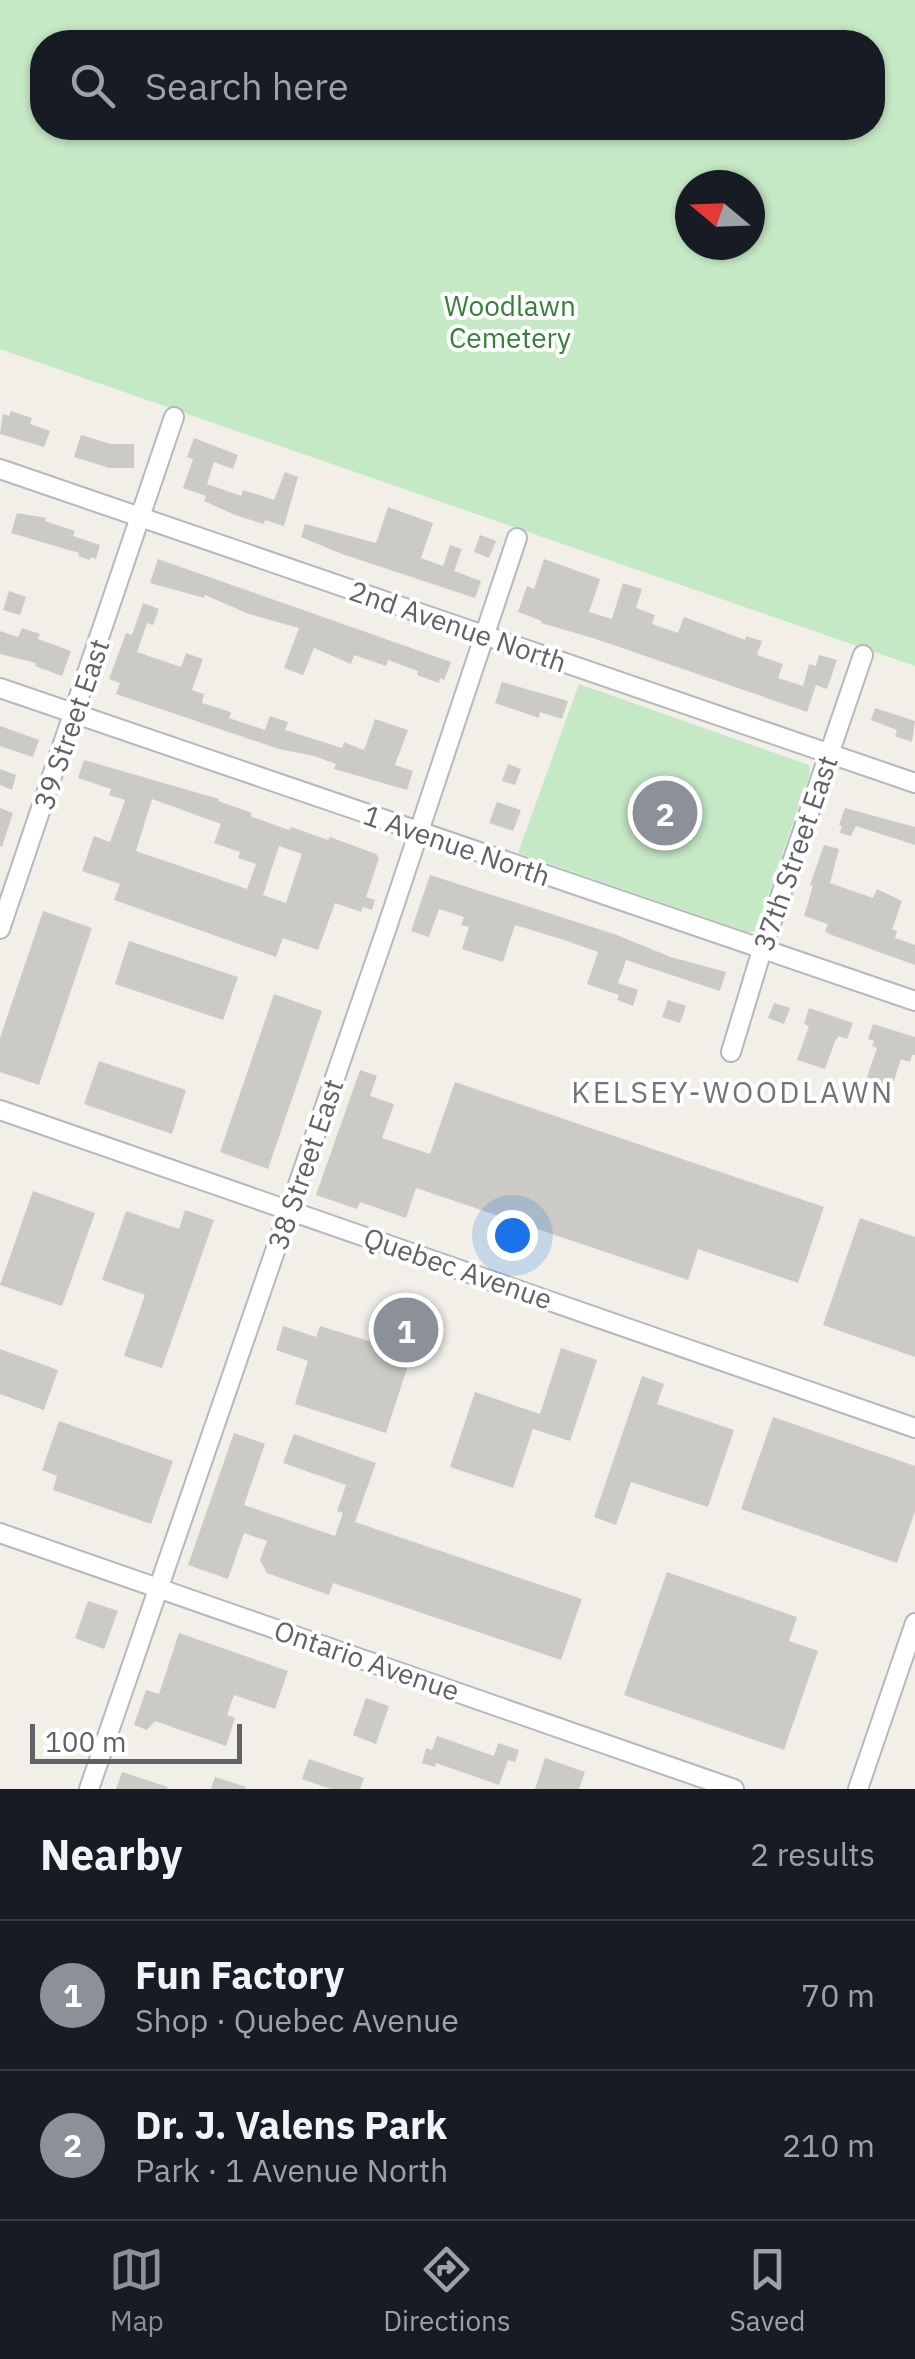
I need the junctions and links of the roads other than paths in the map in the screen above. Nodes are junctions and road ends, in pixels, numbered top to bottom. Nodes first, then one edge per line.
1 (174, 418) dead end
2 (0, 469) edge
3 (141, 518) junction
4 (517, 538) dead end
5 (484, 635) junction
6 (863, 655) dead end
7 (0, 688) edge
8 (74, 713) junction
9 (828, 754) junction
10 (915, 784) edge
11 (418, 832) junction
12 (0, 929) edge
13 (762, 950) junction
14 (915, 1001) edge
15 (731, 1052) dead end
16 (0, 1110) edge
17 (290, 1210) junction
18 (915, 1428) edge
19 (0, 1533) edge
20 (159, 1588) junction
21 (915, 1623) edge
22 (89, 1789) edge
23 (734, 1789) edge
24 (858, 1789) edge

1 - 3 street, 39 Street East
2 - 3 street, 2nd Avenue North
3 - 5 street, 2nd Avenue North
3 - 8 street, 39 Street East
4 - 5 street, 38 Street East
5 - 9 street, 2nd Avenue North
5 - 11 street, 38 Street East
6 - 9 street, 37th Street East
7 - 8 street, 1 Avenue North
8 - 11 street, 1 Avenue North
8 - 12 street, 39 Street East
9 - 10 street, 2nd Avenue North
9 - 13 street, 37th Street East
11 - 13 street, 1 Avenue North
11 - 17 street, 38 Street East
13 - 14 street, 1 Avenue North
13 - 15 street, 37th Street East
16 - 17 street, Quebec Avenue
17 - 18 street, Quebec Avenue
17 - 20 street, 38 Street East
19 - 20 street, Ontario Avenue
20 - 22 street, 38 Street East
20 - 23 street, Ontario Avenue
21 - 24 street

